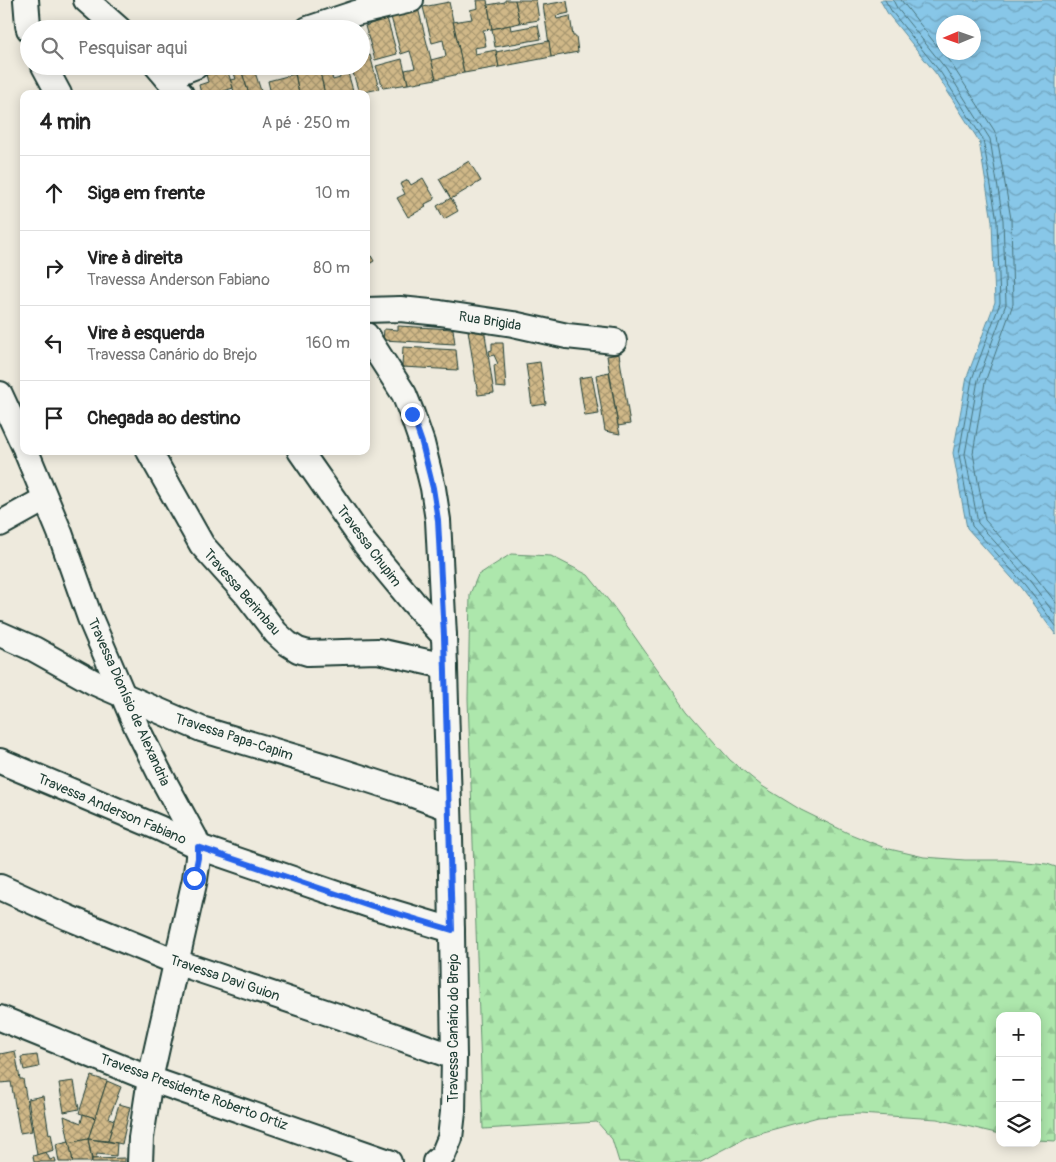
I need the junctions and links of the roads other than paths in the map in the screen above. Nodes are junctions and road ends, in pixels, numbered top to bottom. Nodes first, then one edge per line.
1 (26, 0) edge
2 (86, 0) edge
3 (410, 0) edge
4 (28, 20) edge
5 (108, 20) edge
6 (337, 20) edge
7 (49, 75) edge
8 (57, 90) edge
9 (370, 310) edge
10 (370, 341) edge
11 (614, 341) dead end
12 (0, 394) edge
13 (20, 437) edge
14 (28, 455) edge
15 (151, 455) edge
16 (303, 455) edge
17 (45, 499) junction
18 (0, 524) edge
19 (0, 634) edge
20 (444, 636) junction
21 (445, 666) junction
22 (125, 696) junction
23 (0, 761) edge
24 (448, 808) junction
25 (198, 847) junction
26 (0, 887) edge
27 (452, 930) junction
28 (176, 962) junction
29 (0, 1018) edge
30 (454, 1057) junction
31 (150, 1079) junction
32 (140, 1162) edge
33 (389, 1162) edge
34 (436, 1162) edge

1 - 4 street
2 - 5 street
3 - 6 street
7 - 8 street
9 - 11 street, Rua Brigida
10 - 20 street, Travessa Canário do Brejo
12 - 13 street
14 - 17 street, Travessa Dionísio de Alexandria
15 - 21 street, Travessa Berimbau
16 - 20 street, Travessa Chupim
17 - 18 street
17 - 22 street, Travessa Dionísio de Alexandria
19 - 22 street, Travessa Papa-Capim
20 - 21 street, Travessa Canário do Brejo
21 - 24 street, Travessa Canário do Brejo
22 - 24 street, Travessa Papa-Capim
22 - 25 street, Travessa Dionísio de Alexandria
23 - 25 street, Travessa Anderson Fabiano
24 - 27 street, Travessa Canário do Brejo
25 - 27 street, Travessa Anderson Fabiano
25 - 28 street
26 - 28 street, Travessa Davi Guion
27 - 30 street, Travessa Canário do Brejo
28 - 30 street, Travessa Davi Guion
28 - 31 street
29 - 31 street, Travessa Presidente Roberto Ortiz
30 - 34 street, Travessa Canário do Brejo
31 - 32 street
31 - 33 street, Travessa Presidente Roberto Ortiz

